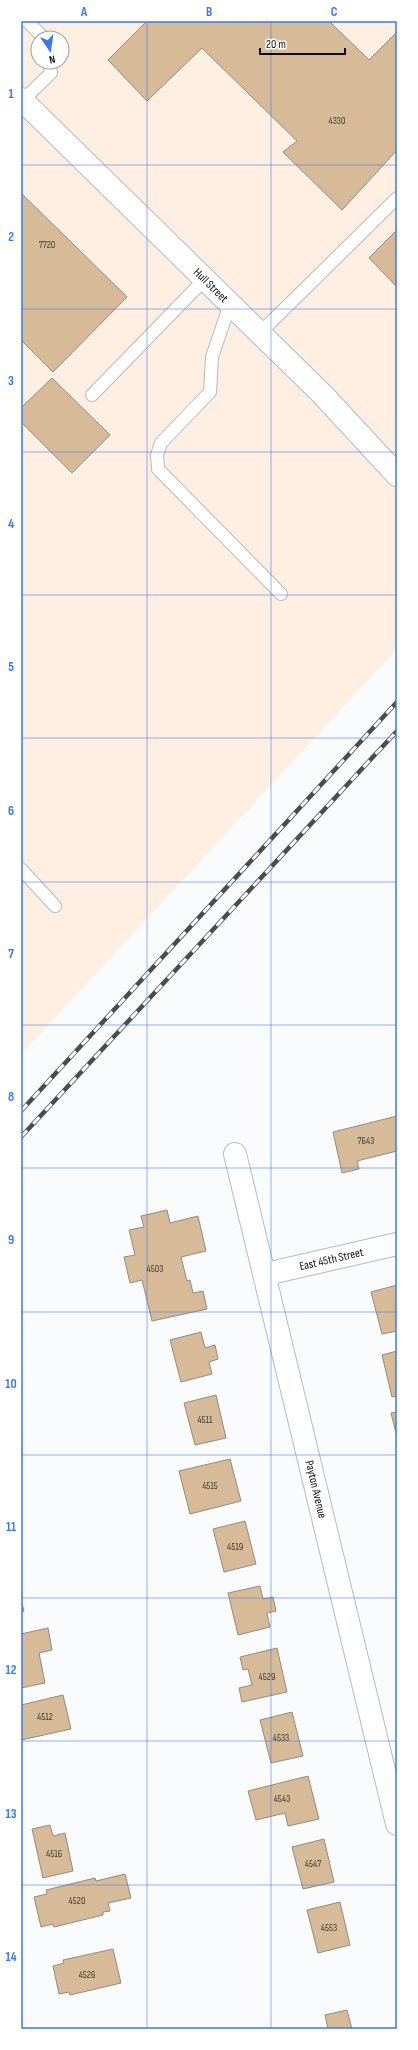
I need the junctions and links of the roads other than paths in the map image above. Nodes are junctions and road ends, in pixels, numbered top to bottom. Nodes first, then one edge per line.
1 (28, 21) edge
2 (36, 30) edge
3 (50, 70) edge
4 (22, 99) edge
5 (397, 198) edge
6 (205, 279) junction
7 (230, 304) junction
8 (260, 333) junction
9 (92, 395) dead end
10 (397, 475) edge
11 (281, 594) dead end
12 (21, 869) edge
13 (55, 906) dead end
14 (235, 1154) dead end
15 (397, 1244) edge
16 (266, 1274) junction
17 (397, 1824) edge

1 - 2 lane
3 - 4 lane
4 - 6 street, Hull Street
5 - 8 lane
6 - 7 street, Hull Street
6 - 9 lane
7 - 8 street, Hull Street
7 - 11 lane
8 - 10 street, Hull Street
12 - 13 lane
14 - 16 street, Payton Avenue
15 - 16 street, East 45th Street
16 - 17 street, Payton Avenue

